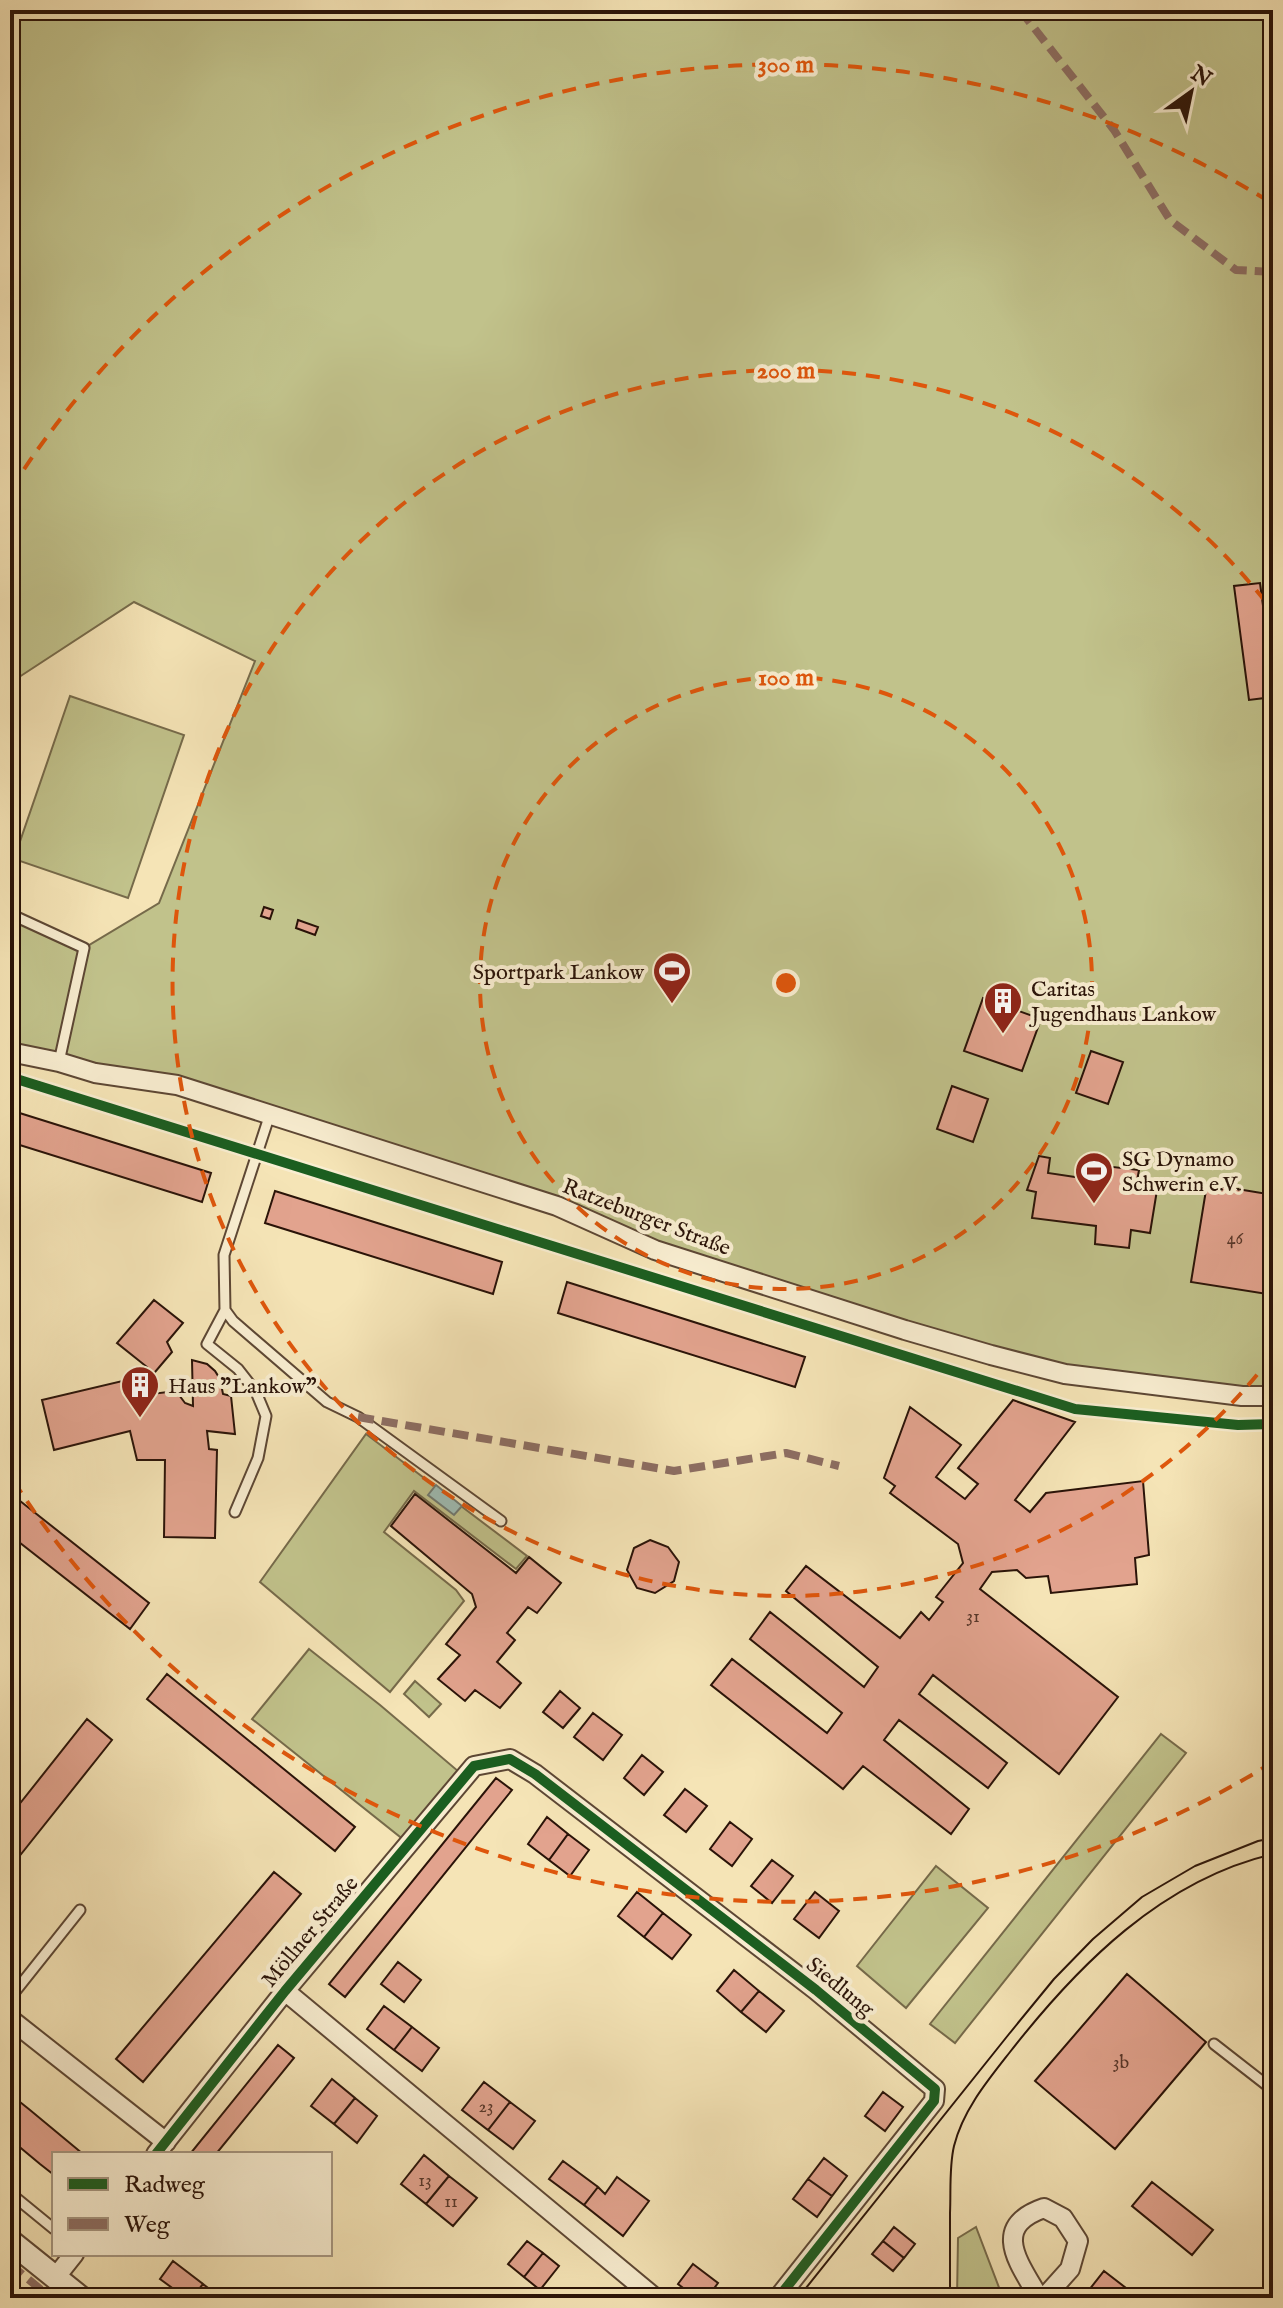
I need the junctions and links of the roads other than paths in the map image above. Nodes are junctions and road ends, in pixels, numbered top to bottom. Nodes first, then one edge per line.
1 (10, 914) edge
2 (10, 1052) edge
3 (59, 1062) junction
4 (270, 1114) junction
5 (225, 1310) junction
6 (1273, 1396) edge
7 (235, 1512) dead end
8 (501, 1521) dead end
9 (510, 1759) joint
10 (80, 1910) dead end
11 (285, 1991) junction
12 (10, 1998) edge
13 (10, 2019) edge
14 (1214, 2044) dead end
15 (1273, 2090) edge
16 (161, 2148) edge
17 (10, 2193) edge
18 (52, 2227) edge
19 (10, 2241) edge
20 (72, 2256) edge
21 (55, 2278) junction
22 (81, 2298) edge
23 (655, 2298) edge
24 (778, 2298) edge
25 (1042, 2298) edge

1 - 3 lane
2 - 3 street, Ratzeburger Straße
3 - 4 street, Ratzeburger Straße
4 - 5 lane
4 - 6 street, Ratzeburger Straße
5 - 7 lane
5 - 8 lane
9 - 11 street, Möllner Straße
9 - 24 street, Siedlung
10 - 12 lane
11 - 16 street, Möllner Straße
11 - 23 street
13 - 16 street, Möllner Straße
14 - 15 lane
17 - 18 lane
19 - 21 street
20 - 21 street
21 - 22 street
25 - 25 street

